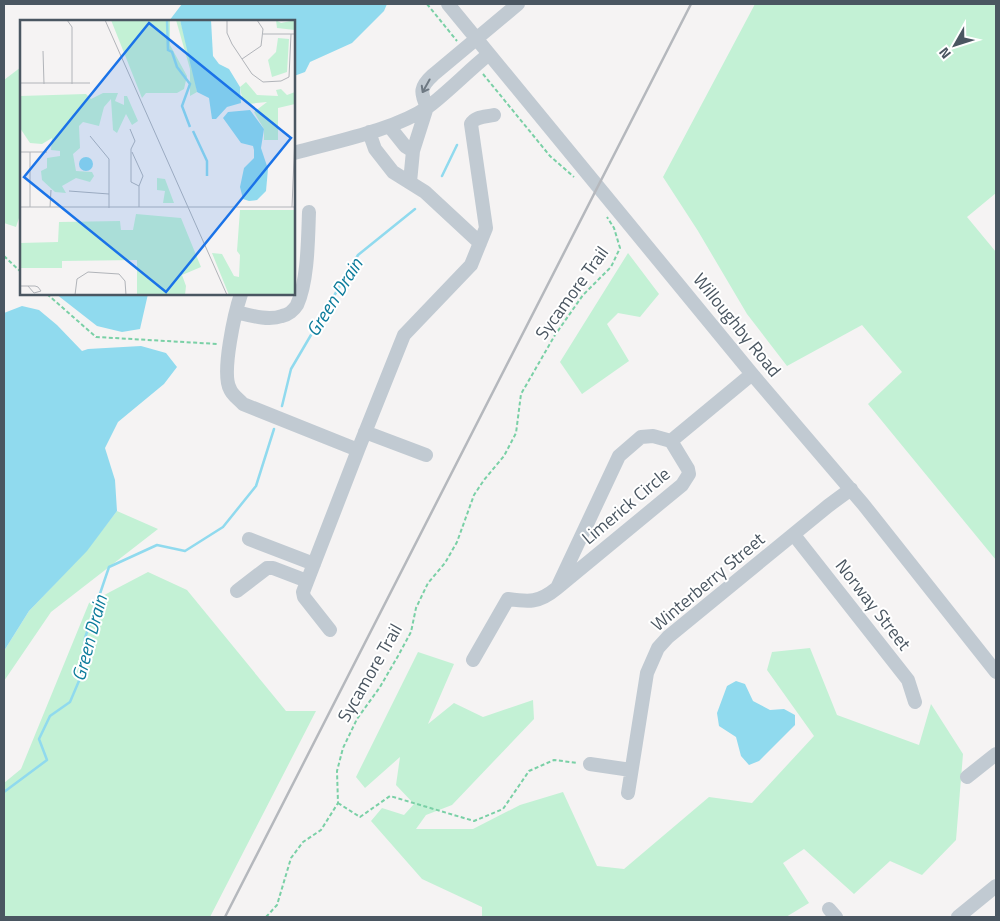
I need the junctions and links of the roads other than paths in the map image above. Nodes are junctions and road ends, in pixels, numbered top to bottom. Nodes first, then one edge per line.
1 (448, 4) edge
2 (518, 4) edge
3 (476, 38) junction
4 (489, 54) junction
5 (442, 68) junction
6 (454, 84) junction
7 (427, 107) junction
8 (494, 115) dead end
9 (390, 126) junction
10 (368, 132) junction
11 (413, 151) junction
12 (295, 153) edge
13 (410, 182) junction
14 (309, 212) dead end
15 (480, 243) junction
16 (241, 295) edge
17 (236, 312) junction
18 (752, 374) junction
19 (365, 432) junction
20 (670, 441) junction
21 (358, 450) junction
22 (426, 455) dead end
23 (851, 489) junction
24 (794, 535) junction
25 (249, 539) dead end
26 (314, 564) junction
27 (307, 581) junction
28 (557, 588) junction
29 (237, 592) dead end
30 (330, 630) dead end
31 (473, 660) dead end
32 (996, 672) edge
33 (915, 702) dead end
34 (996, 754) edge
35 (590, 764) road end
36 (631, 770) junction
37 (967, 777) dead end
38 (628, 793) dead end
39 (996, 886) edge
40 (958, 917) edge

1 - 3 street, Willoughby Road
2 - 3 street
3 - 4 street, Willoughby Road
3 - 5 street
4 - 6 street
4 - 18 street, Willoughby Road
5 - 6 street
5 -> 7 street
6 - 7 street
7 - 9 street
7 - 11 street
8 - 15 street
9 - 10 street
9 - 11 street
10 - 12 street
10 - 13 street
11 - 13 street
13 - 15 street
14 - 17 street
15 - 19 street
16 - 17 street
17 - 21 street
18 - 20 street, Limerick Circle
18 - 23 street, Willoughby Road
19 - 21 street
19 - 22 street
20 - 28 street, Limerick Circle
20 - 28 street, Limerick Circle
21 - 26 street
23 - 24 street, Winterberry Street
23 - 32 street, Willoughby Road
24 - 33 street, Norway Street
24 - 36 street, Winterberry Street
25 - 26 street
26 - 27 street
27 - 29 street
27 - 30 street
28 - 31 street, Limerick Circle
34 - 37 street
35 - 36 street
36 - 38 street, Winterberry Street
39 - 40 street

